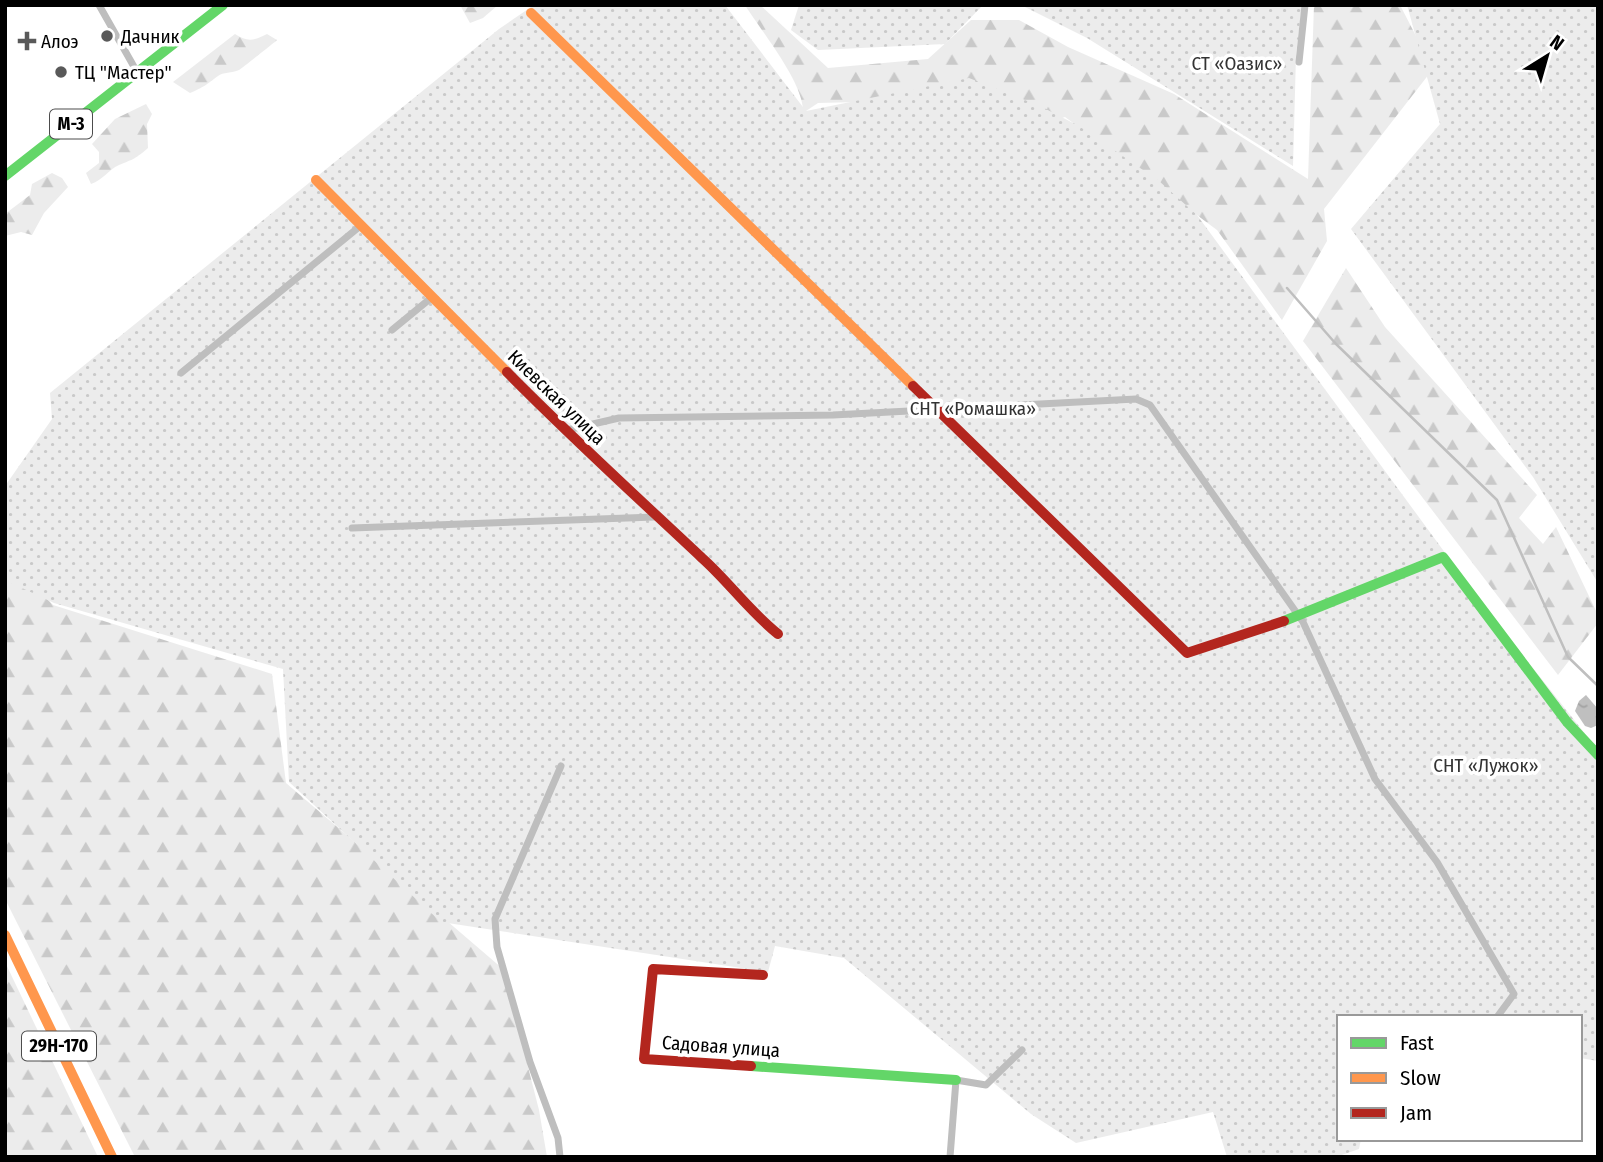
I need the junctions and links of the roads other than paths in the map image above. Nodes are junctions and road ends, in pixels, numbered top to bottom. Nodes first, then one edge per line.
1 (99, 5) edge
2 (223, 5) edge
3 (1305, 5) edge
4 (531, 13) dead end
5 (1299, 62) dead end
6 (137, 73) junction
7 (5, 176) edge
8 (316, 180) dead end
9 (359, 227) junction
10 (432, 299) junction
11 (392, 330) dead end
12 (181, 373) dead end
13 (938, 408) junction
14 (567, 430) junction
15 (654, 517) junction
16 (352, 528) dead end
17 (1297, 616) junction
18 (778, 634) dead end
19 (1598, 755) edge
20 (561, 766) dead end
21 (5, 935) edge
22 (763, 975) dead end
23 (1498, 1015) edge
24 (1022, 1050) dead end
25 (956, 1080) junction
26 (111, 1157) edge
27 (560, 1157) edge
28 (950, 1157) edge

1 - 6 street
2 - 6 main road, М-3
3 - 5 street
4 - 13 main road
6 - 7 main road, М-3
8 - 9 main road, Киевская улица
9 - 10 main road, Киевская улица
9 - 12 street
10 - 11 street
10 - 14 main road, Киевская улица
13 - 14 street
13 - 17 main road
13 - 17 street
14 - 15 main road, Киевская улица
15 - 16 street
15 - 18 main road, Киевская улица
17 - 19 main road
17 - 23 street
20 - 27 street
21 - 26 main road, 29Н-170
22 - 25 main road, Садовая улица
24 - 25 street
25 - 28 street

